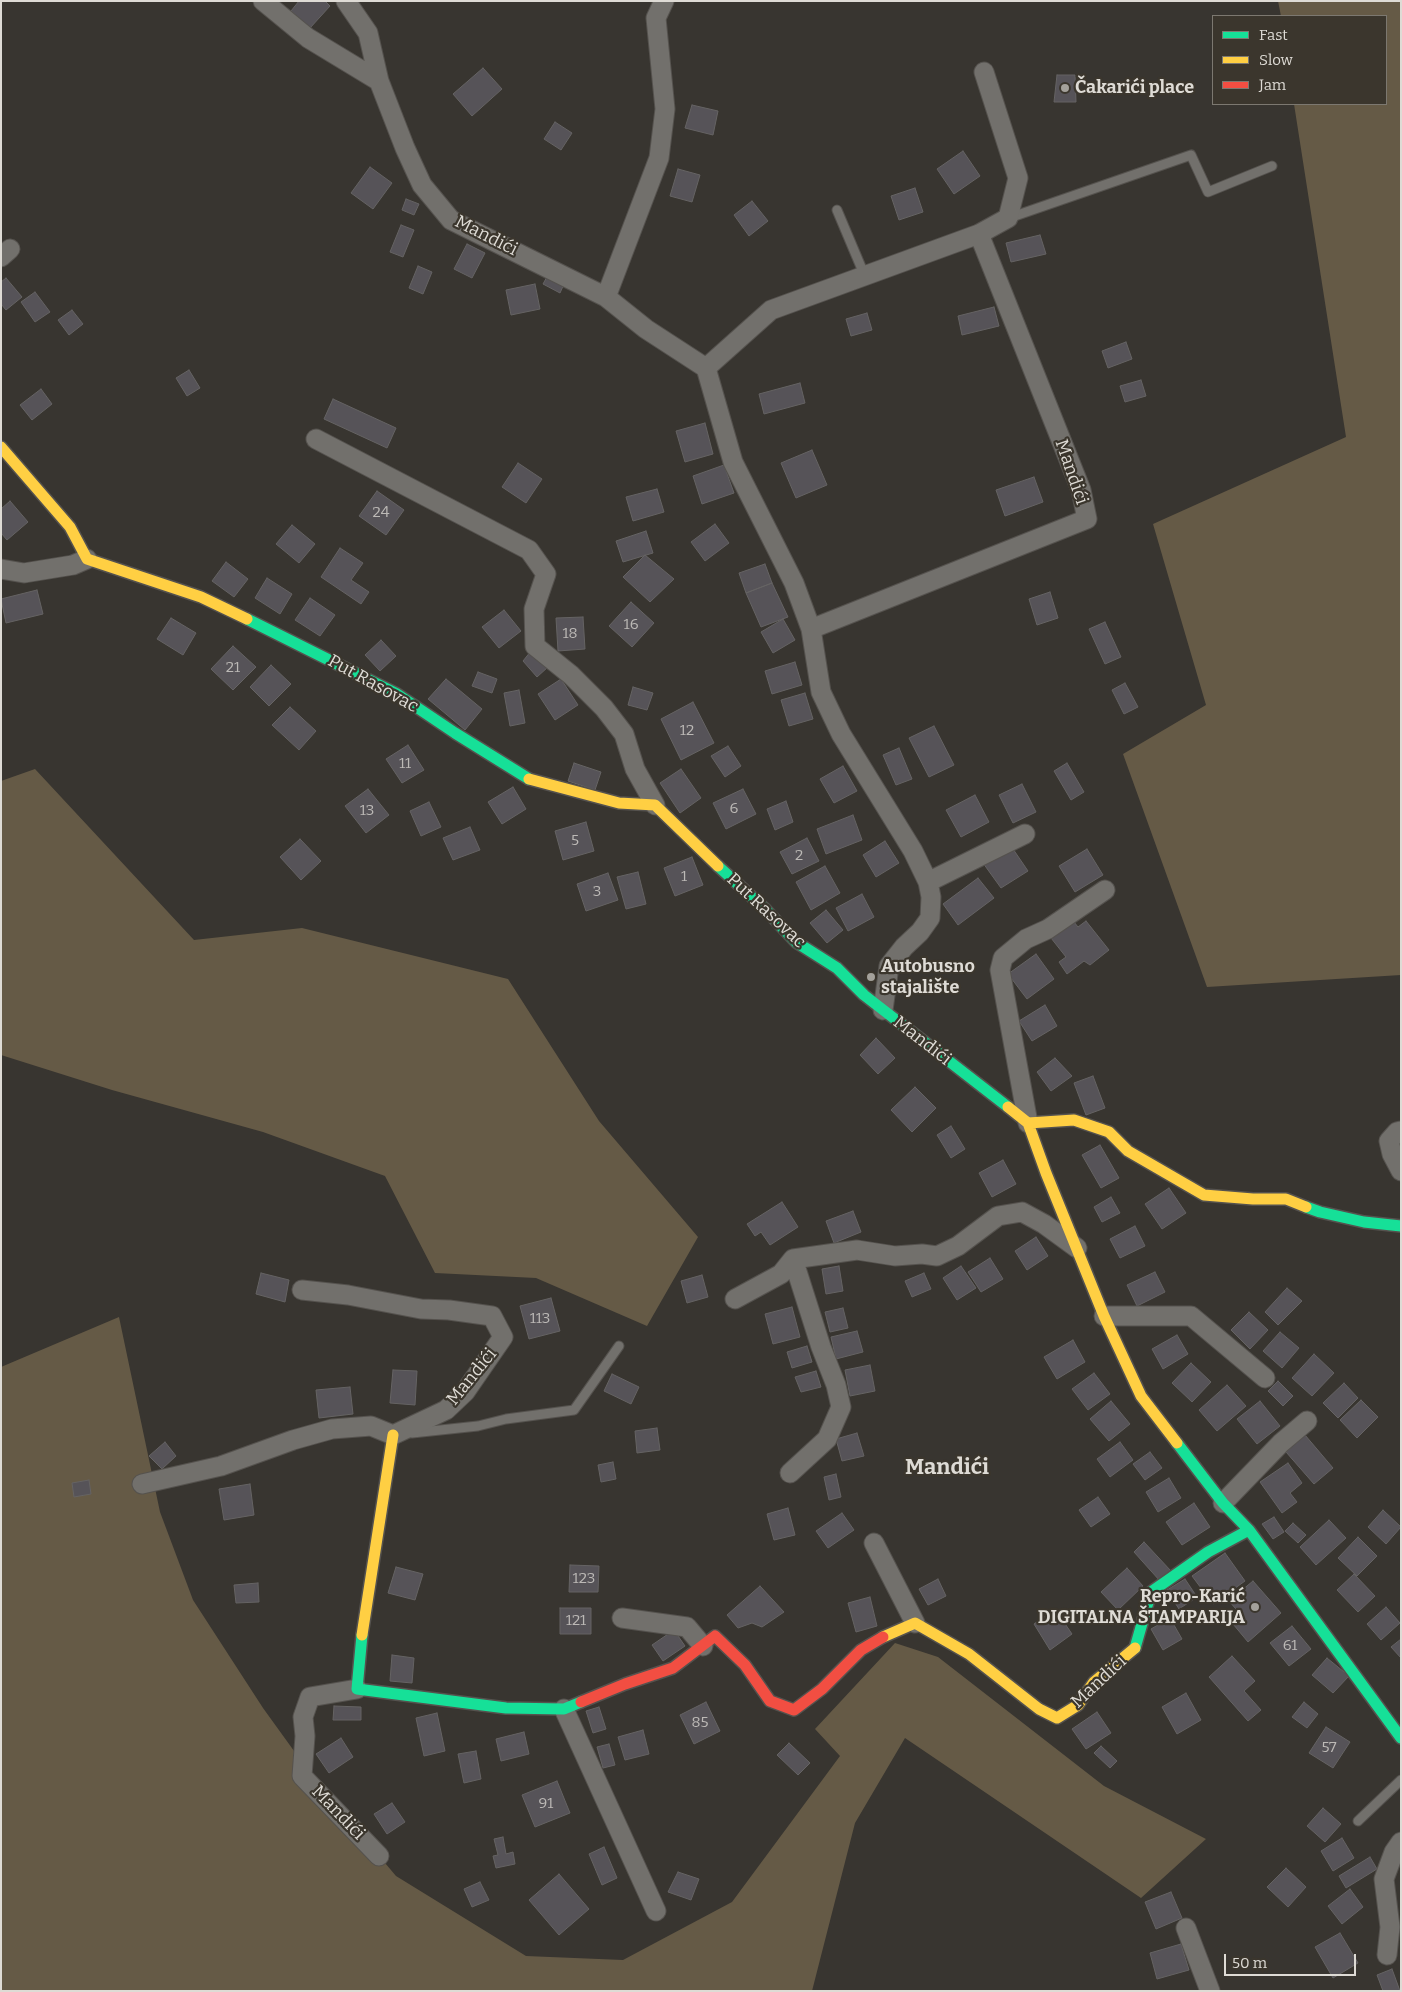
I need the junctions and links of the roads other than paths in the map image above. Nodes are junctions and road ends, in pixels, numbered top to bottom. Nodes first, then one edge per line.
1 (263, 1) edge
2 (346, 1) edge
3 (664, 1) edge
4 (984, 72) dead end
5 (380, 81) junction
6 (1272, 166) dead end
7 (837, 210) dead end
8 (1008, 218) junction
9 (979, 234) junction
10 (864, 274) junction
11 (606, 298) junction
12 (706, 368) junction
13 (316, 439) dead end
14 (1, 446) edge
15 (87, 559) junction
16 (1, 569) edge
17 (811, 629) junction
18 (655, 805) junction
19 (1024, 834) dead end
20 (928, 882) junction
21 (1105, 890) dead end
22 (883, 1010) junction
23 (1028, 1123) junction
24 (1401, 1132) edge
25 (1401, 1171) edge
26 (1401, 1226) edge
27 (1077, 1248) junction
28 (794, 1259) junction
29 (302, 1290) dead end
30 (735, 1299) dead end
31 (1104, 1316) junction
32 (619, 1346) dead end
33 (1265, 1378) dead end
34 (1307, 1421) dead end
35 (393, 1435) junction
36 (790, 1473) dead end
37 (142, 1484) dead end
38 (1223, 1503) junction
39 (1249, 1530) junction
40 (874, 1543) dead end
41 (622, 1618) dead end
42 (915, 1623) junction
43 (703, 1646) junction
44 (358, 1689) junction
45 (564, 1709) junction
46 (1401, 1738) edge
47 (1401, 1780) edge
48 (1358, 1821) dead end
49 (1401, 1842) edge
50 (379, 1856) dead end
51 (656, 1911) dead end
52 (1186, 1928) dead end
53 (1387, 1955) dead end
54 (1210, 1991) edge

1 - 5 street
2 - 5 street, Mandići
3 - 11 street
4 - 8 street
5 - 11 street, Mandići
6 - 8 lane
7 - 10 lane
8 - 9 street
9 - 10 street
9 - 17 street, Mandići
10 - 12 street
11 - 12 street, Mandići
12 - 17 street, Mandići
13 - 18 street, Put Rasovac
14 - 15 street
15 - 16 street
15 - 18 street, Put Rasovac
17 - 20 street, Mandići
18 - 22 street, Put Rasovac
19 - 20 street
20 - 22 street, Mandići
21 - 23 street
22 - 23 street, Mandići
23 - 26 street
23 - 27 street
24 - 25 street
27 - 28 street
27 - 31 street
28 - 30 street
28 - 36 street
29 - 35 street, Mandići
31 - 33 street
31 - 38 street
32 - 35 lane
34 - 38 street
35 - 37 street
35 - 44 street
38 - 39 street
39 - 42 street, Mandići
39 - 46 street
40 - 42 street
41 - 43 street
42 - 43 street, Mandići
43 - 45 street, Mandići
44 - 45 street, Mandići
44 - 50 street, Mandići
45 - 51 street
47 - 48 lane
49 - 53 street
52 - 54 street

